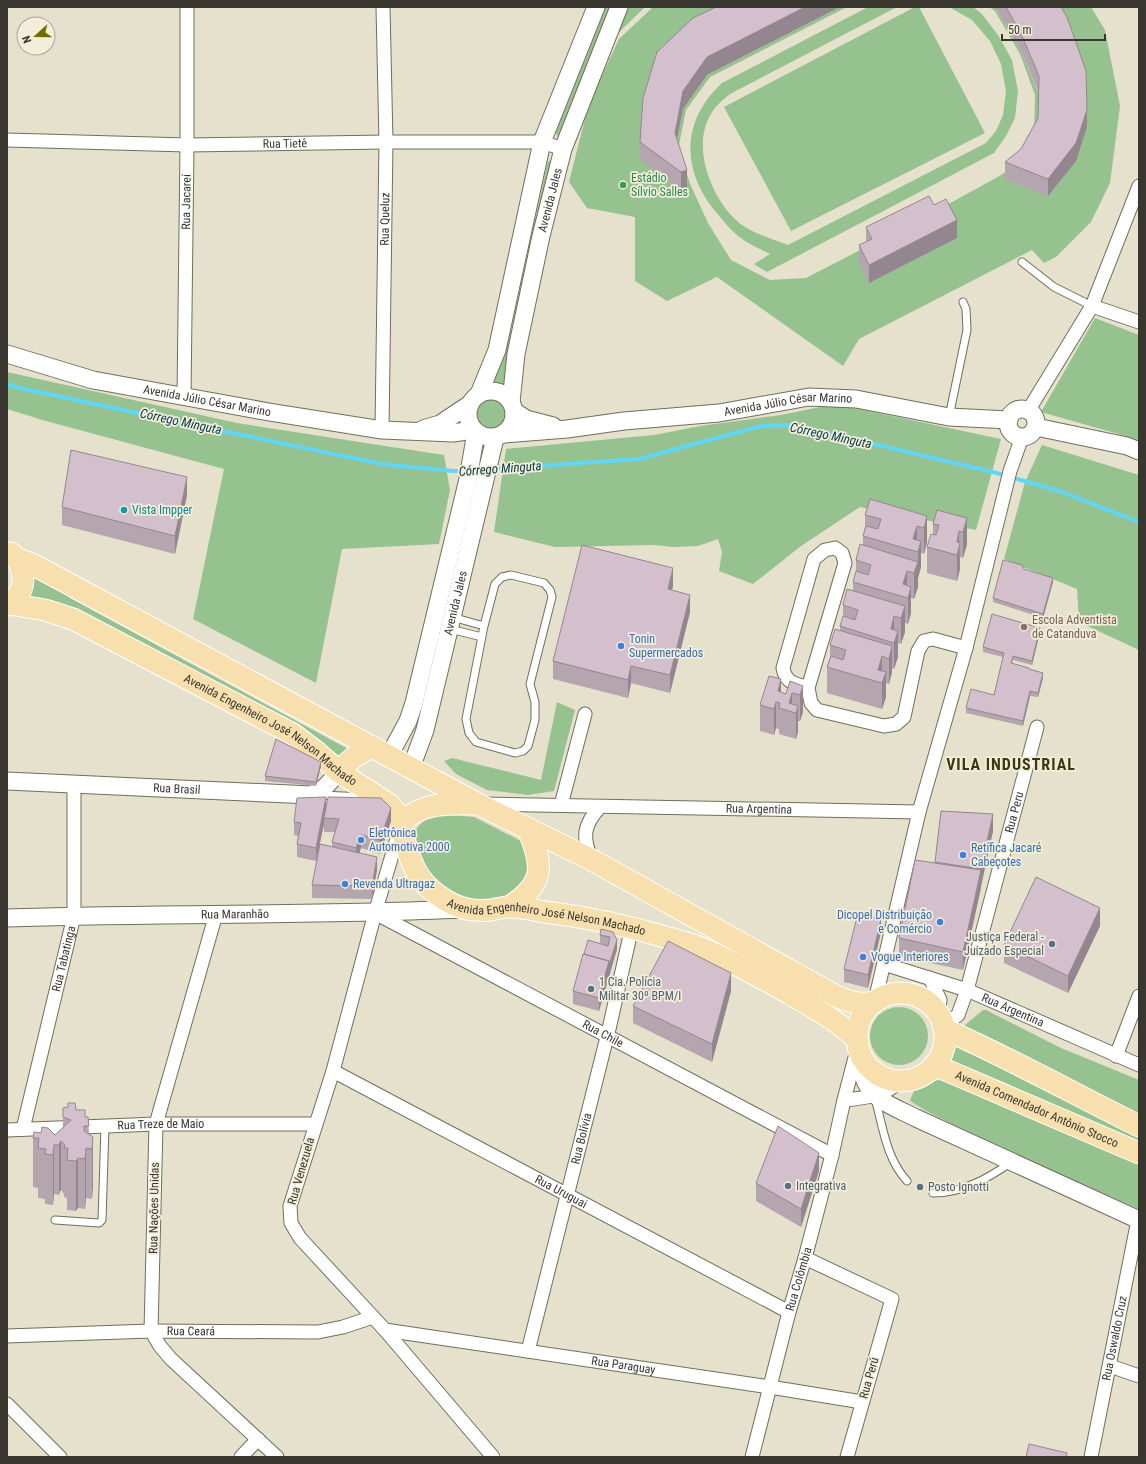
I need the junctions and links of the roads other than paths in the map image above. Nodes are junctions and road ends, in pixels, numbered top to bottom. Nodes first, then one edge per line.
1 (186, 7) edge
2 (383, 7) edge
3 (596, 7) edge
4 (619, 7) edge
5 (7, 140) edge
6 (386, 142) junction
7 (542, 142) junction
8 (187, 144) junction
9 (563, 148) junction
10 (1139, 186) edge
11 (1022, 262) dead end
12 (963, 302) dead end
13 (1092, 306) junction
14 (1139, 322) edge
15 (7, 354) edge
16 (184, 397) junction
17 (474, 399) junction
18 (513, 407) junction
19 (1028, 411) junction
20 (949, 417) junction
21 (1009, 420) junction
22 (1036, 427) junction
23 (567, 429) junction
24 (382, 430) junction
25 (411, 431) junction
26 (475, 431) junction
27 (500, 436) junction
28 (1022, 437) junction
29 (1139, 451) edge
30 (11, 555) edge
31 (8, 604) edge
32 (451, 623) junction
33 (484, 626) junction
34 (482, 637) junction
35 (966, 648) junction
36 (808, 688) junction
37 (585, 714) dead end
38 (1037, 727) dead end
39 (381, 751) junction
40 (411, 768) junction
41 (339, 772) junction
42 (7, 781) edge
43 (74, 784) junction
44 (311, 795) junction
45 (378, 797) junction
46 (478, 804) junction
47 (561, 805) junction
48 (600, 807) junction
49 (919, 812) junction
50 (402, 822) junction
51 (528, 829) junction
52 (592, 860) junction
53 (508, 907) junction
54 (462, 909) junction
55 (375, 913) junction
56 (216, 914) junction
57 (74, 916) junction
58 (7, 918) edge
59 (632, 927) junction
60 (884, 964) junction
61 (930, 978) junction
62 (967, 990) junction
63 (1139, 996) edge
64 (874, 1002) junction
65 (942, 1023) junction
66 (608, 1035) junction
67 (859, 1047) junction
68 (1116, 1056) junction
69 (934, 1065) junction
70 (1139, 1065) edge
71 (333, 1071) junction
72 (901, 1080) junction
73 (875, 1096) junction
74 (844, 1100) junction
75 (156, 1124) junction
76 (315, 1124) junction
77 (105, 1126) junction
78 (1139, 1126) edge
79 (23, 1129) junction
80 (7, 1130) edge
81 (1139, 1153) edge
82 (832, 1155) junction
83 (1012, 1162) junction
84 (907, 1181) dead end
85 (933, 1193) dead end
86 (568, 1195) junction
87 (55, 1220) dead end
88 (1139, 1220) edge
89 (805, 1258) junction
90 (789, 1312) junction
91 (372, 1317) junction
92 (385, 1330) junction
93 (151, 1331) junction
94 (7, 1336) edge
95 (528, 1351) junction
96 (1110, 1366) junction
97 (1139, 1376) edge
98 (770, 1387) junction
99 (862, 1402) junction
100 (7, 1404) edge
101 (258, 1439) junction
102 (60, 1457) edge
103 (241, 1457) edge
104 (277, 1457) edge
105 (494, 1457) edge
106 (752, 1457) edge
107 (847, 1457) edge
108 (1091, 1457) edge

1 - 8 street, Rua Jacareí
2 - 6 street, Rua Queluz
3 - 7 street, Avenida Jales
4 - 9 street, Avenida Jales
5 - 8 street, Rua Tietê
6 - 7 street, Rua Tietê
6 - 8 street, Rua Tietê
6 - 24 street, Rua Queluz
7 - 9 street, Rua Tietê
7 - 17 street, Avenida Jales
8 - 16 street, Rua Jacareí
9 - 18 street, Avenida Jales
10 - 13 street
11 - 13 lane
12 - 20 lane
13 - 14 street
13 - 19 street
15 - 16 street, Avenida Júlio César Marino
16 - 24 street, Avenida Júlio César Marino
17 - 18 street
17 - 25 street, Avenida Júlio César Marino
17 - 26 street
18 - 23 street, Avenida Júlio César Marino
18 - 27 street
19 - 21 street
19 - 22 street
20 - 21 street, Avenida Júlio César Marino
20 - 23 street, Avenida Júlio César Marino
21 - 28 street
22 - 28 street
22 - 29 street
23 - 27 street, Avenida Júlio César Marino
24 - 25 street, Avenida Júlio César Marino
25 - 26 street, Avenida Júlio César Marino
26 - 27 street
26 - 39 street, Avenida Jales
27 - 32 street, Avenida Jales
28 - 35 street
30 - 31 main road
30 - 39 main road
31 - 41 main road, Avenida Engenheiro José Nelson Machado
32 - 33 lane
32 - 34 lane
32 - 40 street, Avenida Jales
33 - 34 lane
33 - 34 lane
35 - 36 street
35 - 49 street
36 - 36 street
37 - 47 street
38 - 62 street, Rua Peru
39 - 40 main road
39 - 41 main road
40 - 46 main road
41 - 44 street
41 - 45 main road, Avenida Engenheiro José Nelson Machado
42 - 43 street, Rua Brasil
43 - 44 street, Rua Brasil
43 - 57 street, Rua Tabatinga
44 - 45 lane
45 - 50 main road, Avenida Engenheiro José Nelson Machado
46 - 47 street, Rua Argentina
46 - 50 main road
46 - 51 main road
47 - 48 street, Rua Argentina
48 - 49 street, Rua Argentina
48 - 52 street
49 - 60 street
50 - 54 main road, Avenida Engenheiro José Nelson Machado
50 - 55 street, Rua Venezuela
51 - 52 main road
51 - 53 main road
52 - 64 main road
53 - 54 main road, Avenida Engenheiro José Nelson Machado
53 - 59 main road, Avenida Engenheiro José Nelson Machado
54 - 55 street, Rua Maranhão
55 - 56 street, Rua Maranhão
55 - 66 street, Rua Chile
55 - 71 street, Rua Venezuela
56 - 57 street, Rua Maranhão
56 - 75 street, Rua Nações Unidas
57 - 58 street, Rua Maranhão
57 - 79 street, Rua Tabatinga
59 - 66 street, Rua Bolívia
59 - 67 main road, Avenida Engenheiro José Nelson Machado
60 - 61 street, Rua Argentina
60 - 64 street
61 - 62 street, Rua Argentina
61 - 65 street
62 - 65 street, Rua Peru
62 - 68 street, Rua Argentina
63 - 68 street
64 - 65 main road
64 - 67 main road
65 - 69 main road
65 - 78 main road, Avenida Comendador Antônio Stocco
66 - 82 street, Rua Chile
66 - 86 street, Rua Bolívia
67 - 72 main road
67 - 73 street
67 - 74 street, Rua Colômbia
68 - 70 street, Rua Argentina
69 - 72 main road
69 - 81 main road, Avenida Comendador Antônio Stocco
71 - 76 street, Rua Venezuela
71 - 86 street, Rua Uruguai
72 - 73 street
73 - 74 street
73 - 83 street
73 - 84 lane
74 - 82 street, Rua Colômbia
75 - 76 street, Rua Treze de Maio
75 - 77 street, Rua Treze de Maio
75 - 93 street, Rua Nações Unidas
76 - 91 street, Rua Venezuela
77 - 79 street, Rua Treze de Maio
77 - 87 lane
79 - 80 street, Rua Treze de Maio
82 - 89 street, Rua Colômbia
83 - 85 lane
83 - 88 street
86 - 90 street, Rua Uruguai
86 - 95 street, Rua Bolívia
88 - 96 street, Rua Oswaldo Cruz
89 - 90 street, Rua Colômbia
89 - 99 street, Rua Perú
90 - 98 street, Rua Colômbia
91 - 92 street, Rua Venezuela
91 - 93 street, Rua Ceará
92 - 95 street, Rua Paraguay
92 - 105 street, Rua Venezuela
93 - 94 street, Rua Ceará
93 - 101 street
95 - 98 street, Rua Paraguay
96 - 97 street
96 - 108 street, Rua Oswaldo Cruz
98 - 99 street, Rua Paraguay
98 - 106 street, Rua Colômbia
99 - 107 street, Rua Perú
100 - 102 street
101 - 103 street
101 - 104 street

